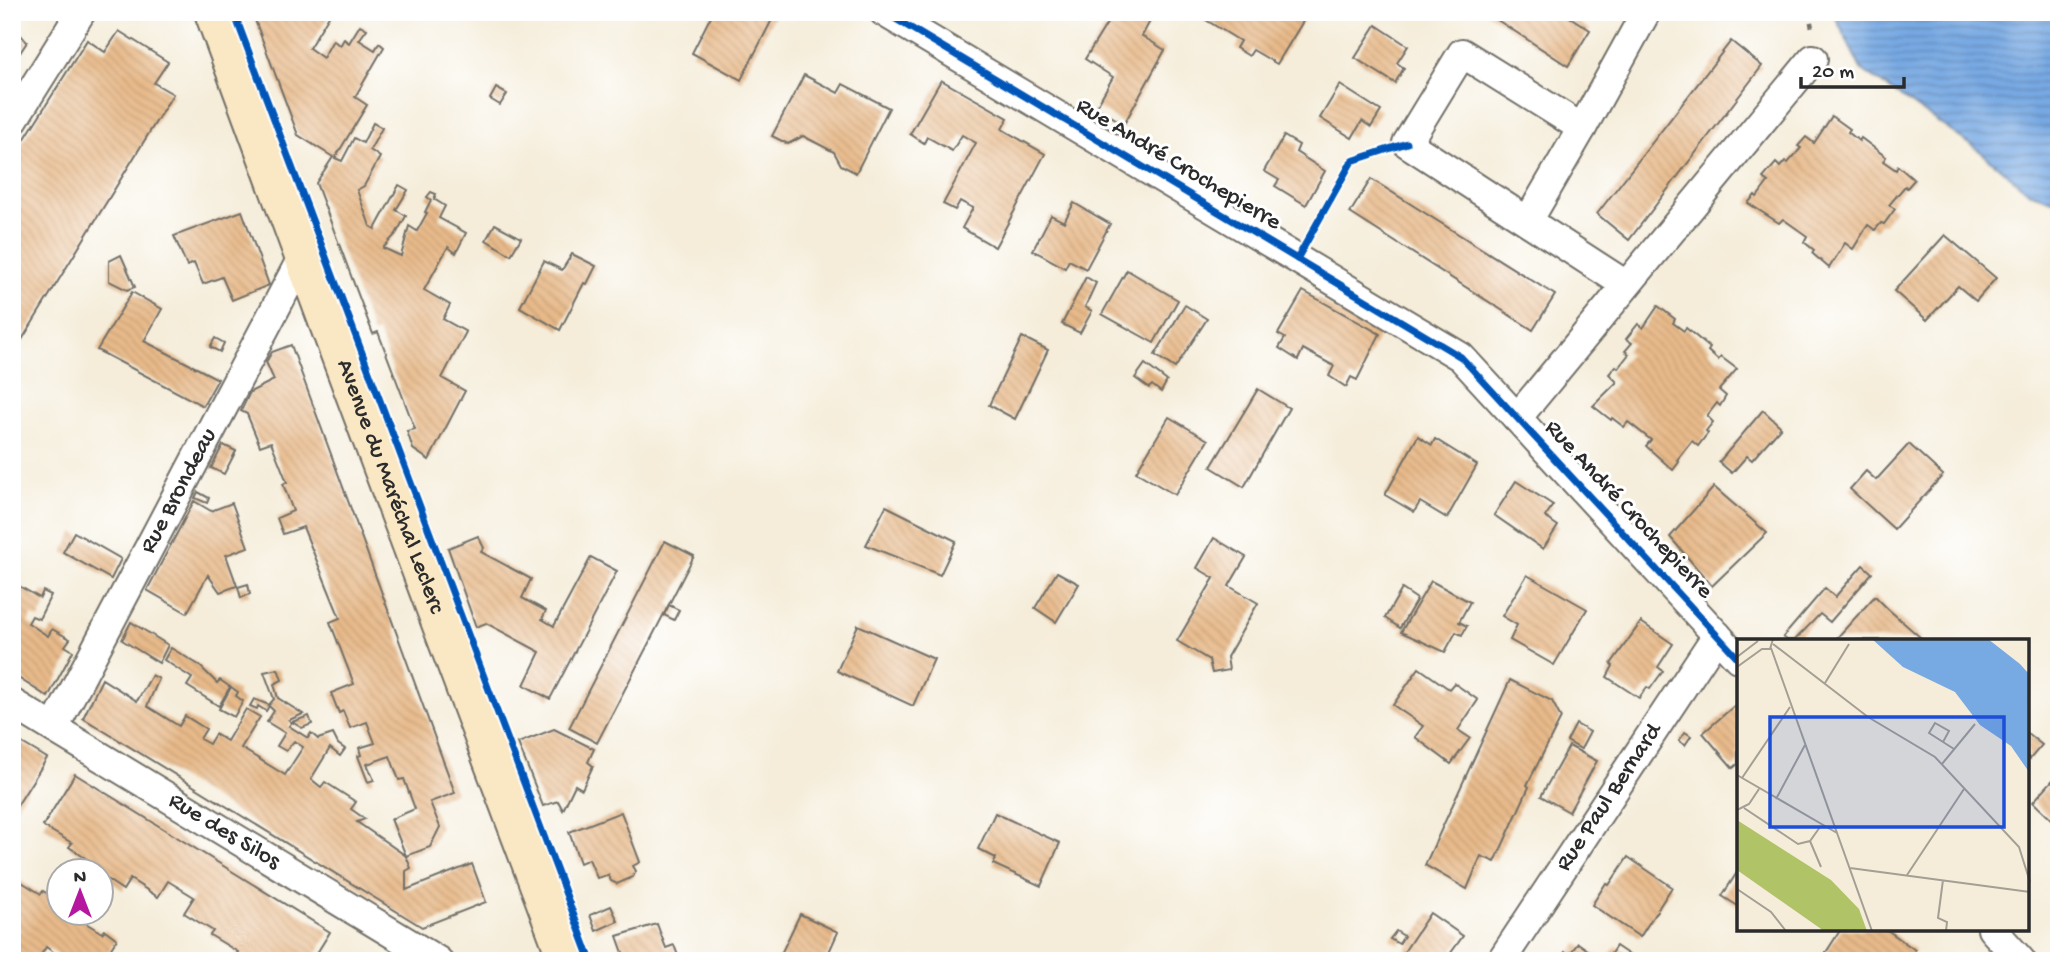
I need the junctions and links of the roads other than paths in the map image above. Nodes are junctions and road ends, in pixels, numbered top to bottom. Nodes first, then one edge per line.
1 (214, 12) edge
2 (884, 12) edge
3 (1646, 12) edge
4 (80, 15) edge
5 (1814, 59) dead end
6 (12, 122) edge
7 (1582, 128) junction
8 (1528, 222) junction
9 (304, 254) junction
10 (1626, 285) junction
11 (1517, 418) junction
12 (1717, 635) junction
13 (1737, 657) edge
14 (12, 703) edge
15 (54, 728) junction
16 (1994, 931) edge
17 (438, 961) edge
18 (568, 961) edge
19 (1501, 961) edge
20 (2021, 961) edge

1 - 9 main road, Avenue du Maréchal Leclerc
2 - 11 street, Rue André Crochepierre
3 - 7 street
4 - 6 street
5 - 10 street
7 - 8 street
7 - 8 street
8 - 10 street
9 - 15 street, Rue Brondeau
9 - 18 main road, Avenue du Maréchal Leclerc
10 - 11 street
11 - 12 street, Rue André Crochepierre
12 - 13 street, Rue André Crochepierre
12 - 19 street, Rue Paul Bernard
14 - 15 street, Rue des Silos
15 - 17 street, Rue des Silos
16 - 20 street

